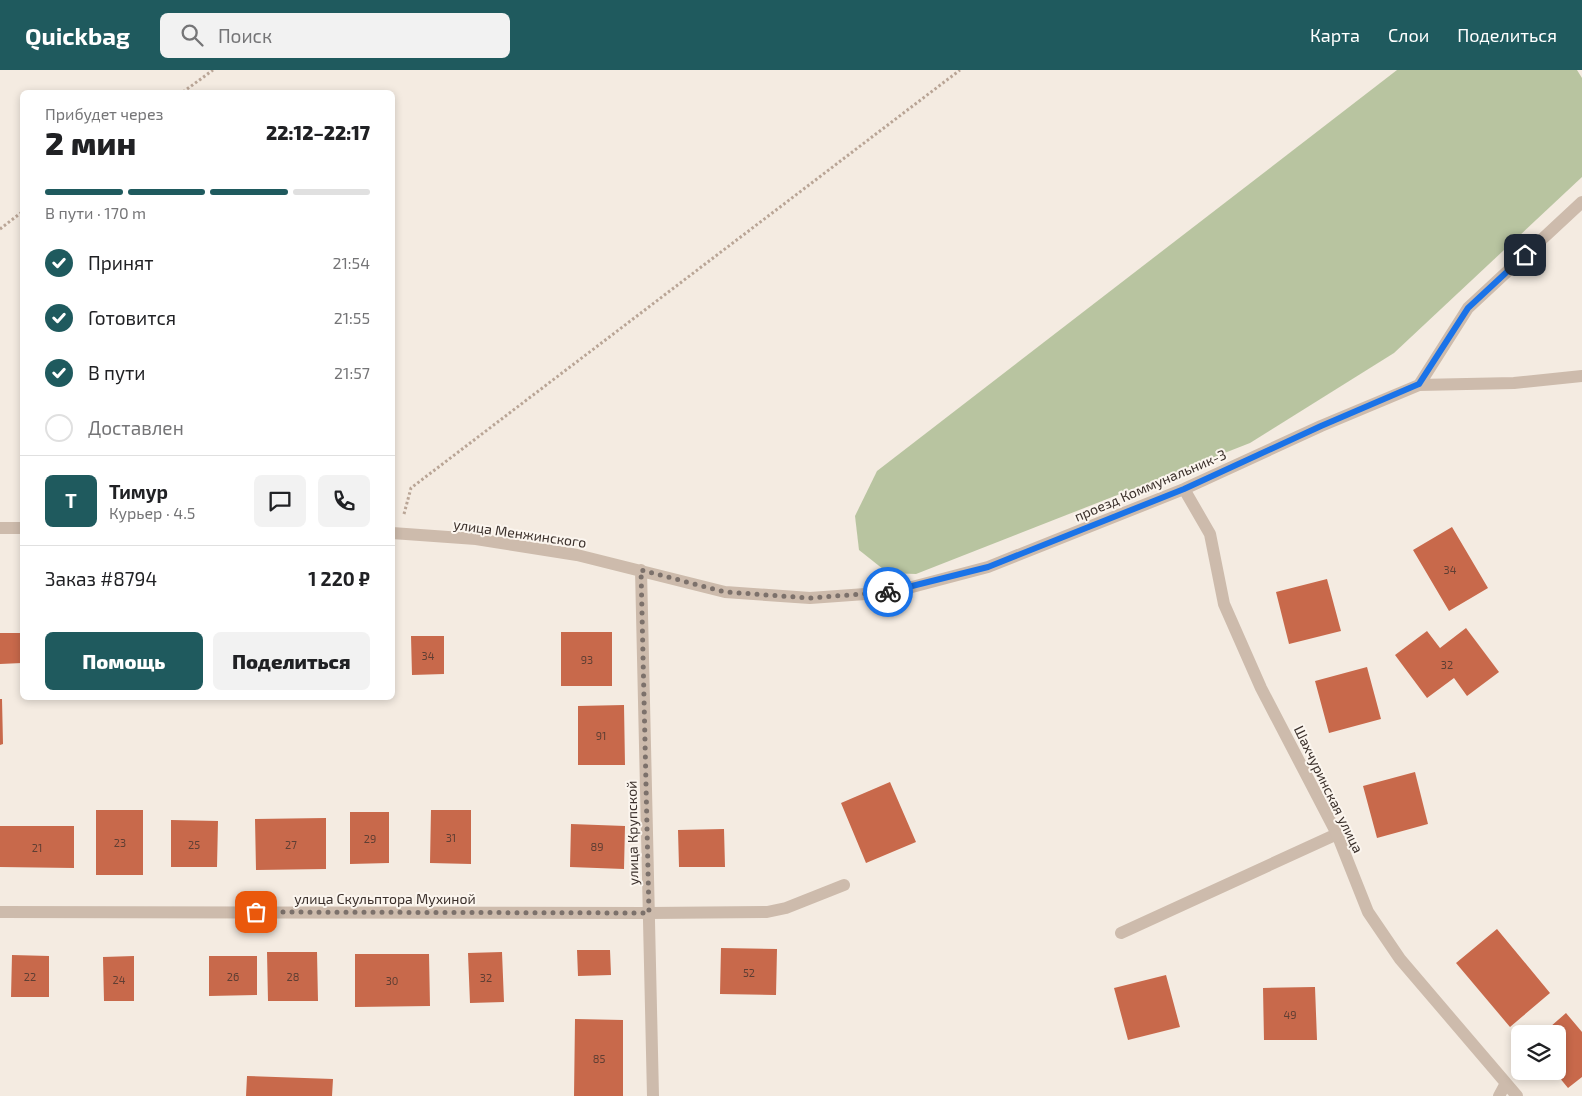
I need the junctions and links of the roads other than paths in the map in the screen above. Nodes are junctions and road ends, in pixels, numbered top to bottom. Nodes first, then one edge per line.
1 (1582, 202) edge
2 (1582, 376) edge
3 (1419, 384) junction
4 (1184, 489) junction
5 (0, 528) edge
6 (20, 528) edge
7 (395, 533) edge
8 (641, 570) junction
9 (1338, 834) junction
10 (844, 886) dead end
11 (0, 912) edge
12 (649, 913) junction
13 (1121, 933) dead end
14 (1506, 1083) junction
15 (653, 1096) edge
16 (1499, 1096) edge
17 (1517, 1096) edge

1 - 3 street
2 - 3 street
3 - 4 street, проезд Коммунальник-3
4 - 8 street, проезд Коммунальник-3
4 - 9 street, Шахчуринская улица
5 - 6 street
7 - 8 street, улица Менжинского
8 - 12 street, улица Крупской
9 - 13 street
9 - 14 street, Шахчуринская улица
10 - 12 street, улица Скульптора Мухиной
11 - 12 street, улица Скульптора Мухиной
12 - 15 street, улица Крупской
14 - 16 street
14 - 17 street, Шахчуринская улица

